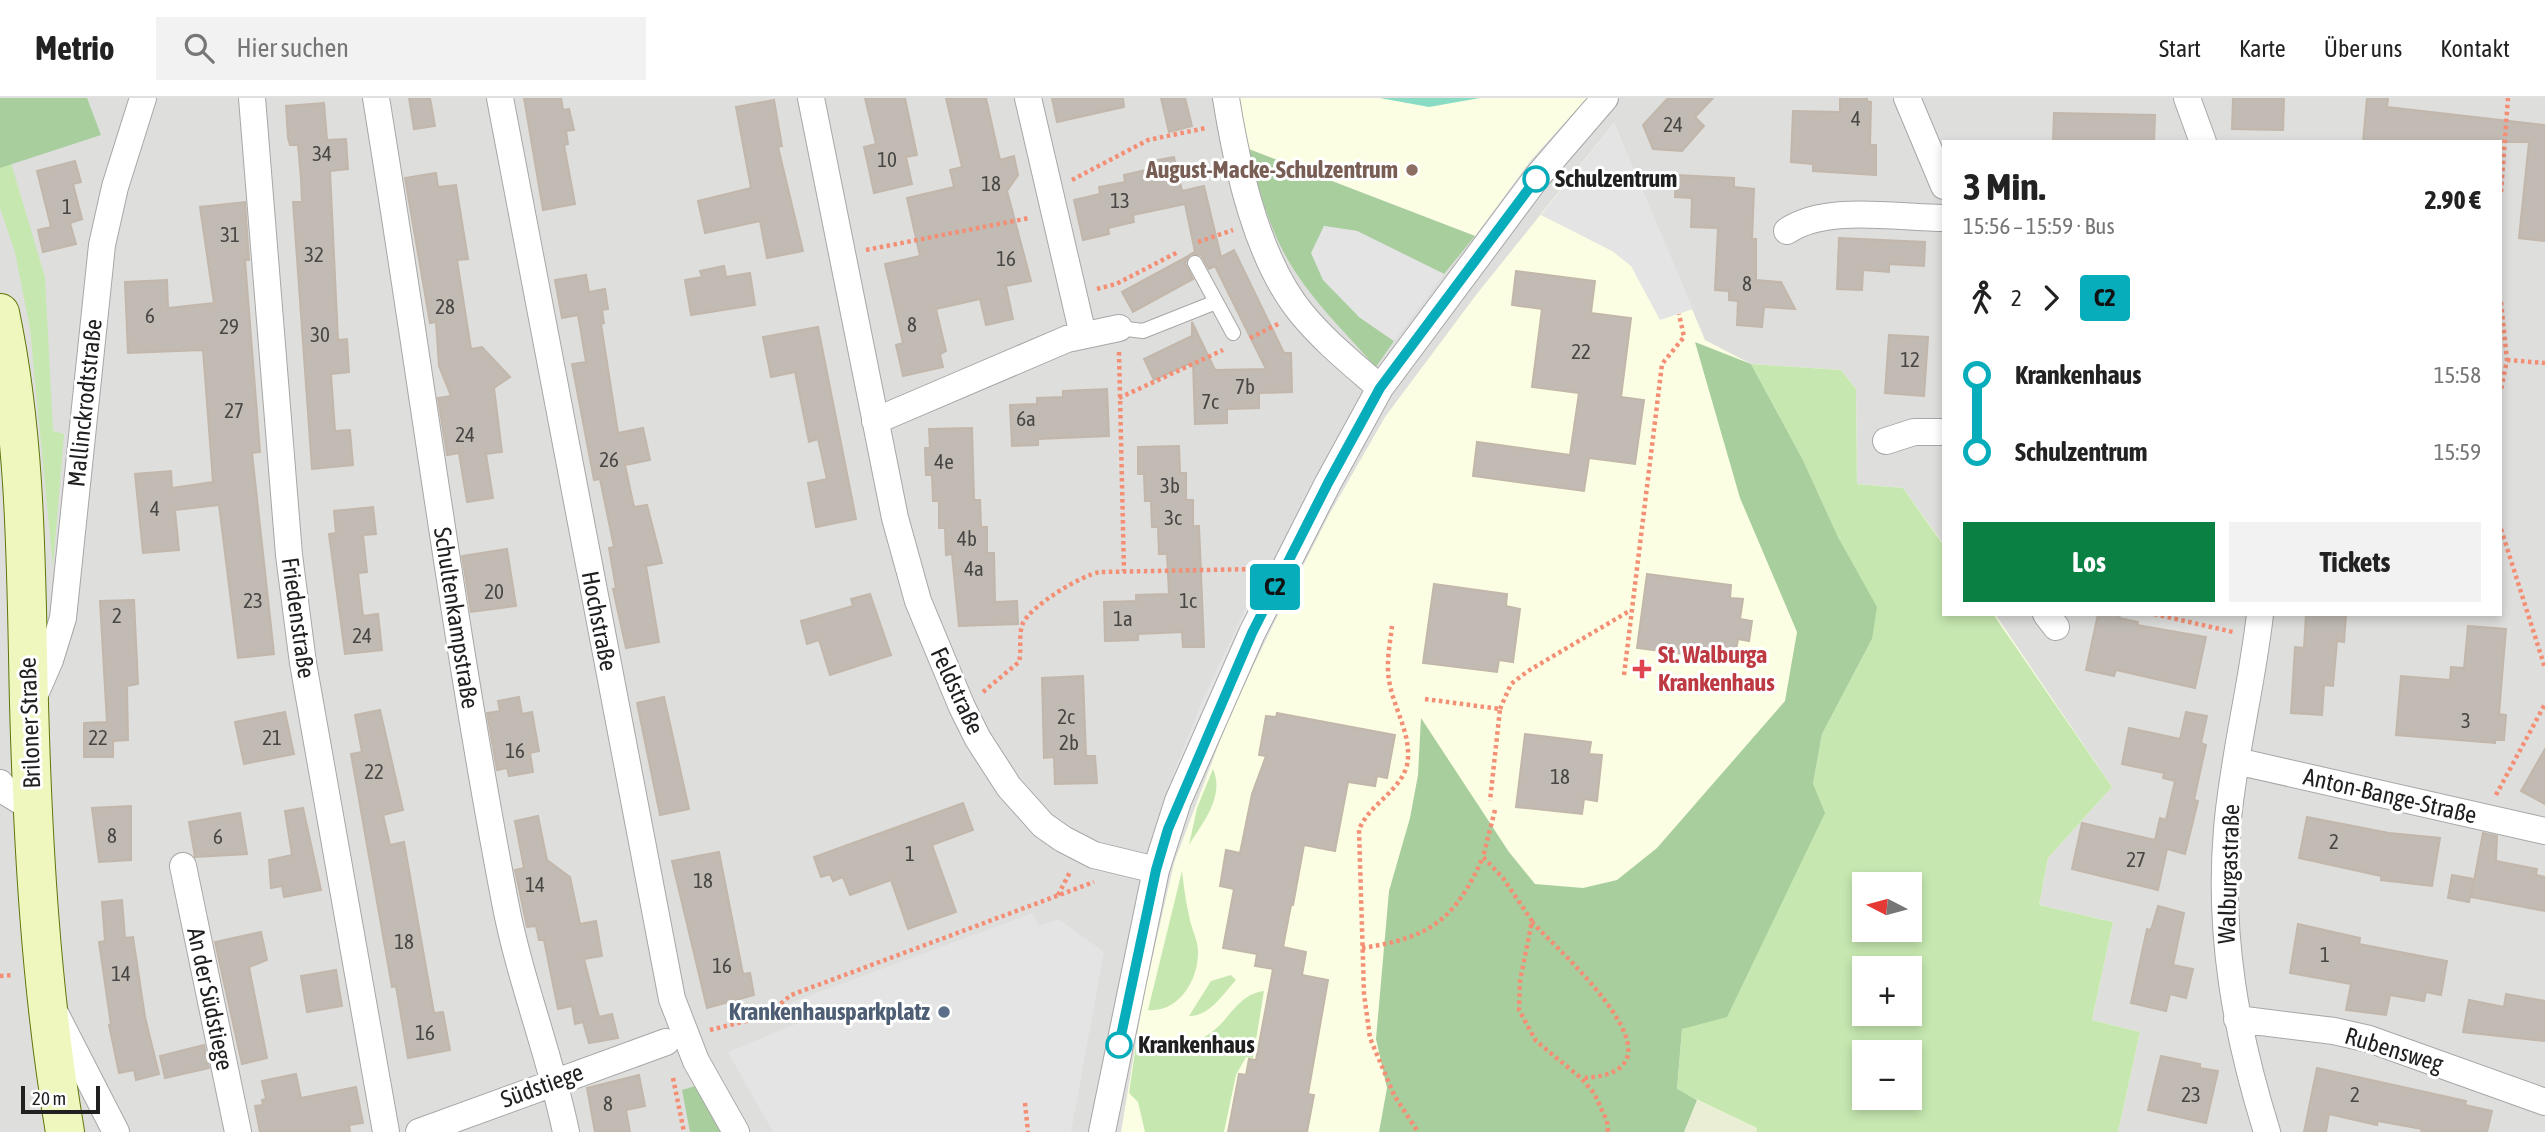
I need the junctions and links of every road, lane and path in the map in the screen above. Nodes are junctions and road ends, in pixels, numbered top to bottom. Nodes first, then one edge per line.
1 (252, 98) edge
2 (376, 98) edge
3 (500, 98) edge
4 (811, 98) edge
5 (1028, 98) edge
6 (1605, 98) edge
7 (1907, 98) edge
8 (2187, 98) edge
9 (2508, 98) edge
10 (134, 105) edge
11 (1228, 111) edge
12 (2202, 140) edge
13 (2502, 179) edge
14 (1942, 181) edge
15 (1048, 187) junction
16 (1054, 213) junction
17 (1942, 218) edge
18 (1257, 221) junction
19 (1787, 231) dead end
20 (841, 255) junction
21 (1195, 263) dead end
22 (1073, 294) junction
23 (1216, 302) junction
24 (2502, 312) edge
25 (0, 313) edge
26 (1679, 314) dead end
27 (1119, 328) junction
28 (1272, 328) dead end
29 (1083, 335) junction
30 (1236, 338) joint
31 (1227, 348) dead end
32 (2507, 360) junction
33 (2545, 363) edge
34 (2502, 385) edge
35 (1380, 388) junction
36 (1119, 398) junction
37 (875, 421) junction
38 (1942, 432) edge
39 (1886, 441) dead end
40 (2502, 531) edge
41 (1249, 569) dead end
42 (1124, 571) junction
43 (1632, 610) junction
44 (2172, 616) edge
45 (1392, 626) dead end
46 (2259, 626) edge
47 (2545, 668) edge
48 (1624, 676) dead end
49 (1425, 699) dead end
50 (2545, 704) edge
51 (29, 707) junction
52 (962, 707) junction
53 (1500, 709) junction
54 (2236, 761) junction
55 (0, 783) edge
56 (1490, 801) dead end
57 (32, 808) junction
58 (1495, 810) dead end
59 (2484, 818) junction
60 (2545, 831) edge
61 (1483, 857) junction
62 (183, 866) dead end
63 (1156, 870) junction
64 (1054, 898) dead end
65 (1532, 921) junction
66 (1362, 948) junction
67 (44, 992) junction
68 (2237, 1020) junction
69 (676, 1039) junction
70 (1581, 1078) junction
71 (555, 1080) junction
72 (2545, 1102) edge
73 (1025, 1103) dead end
74 (65, 1132) edge
75 (116, 1132) edge
76 (238, 1132) edge
77 (386, 1132) edge
78 (419, 1132) edge
79 (566, 1132) edge
80 (736, 1132) edge
81 (1028, 1132) edge
82 (1102, 1132) edge
83 (1418, 1132) edge
84 (1608, 1132) edge
85 (2267, 1132) edge

1 - 77 street, Friedenstraße
2 - 71 street, Schultenkampstraße
3 - 69 street, Hochstraße
4 - 20 street, Feldstraße
5 - 15 street
6 - 35 street
7 - 14 street
8 - 12 street
9 - 13 path
10 - 51 street, Mallinckrodtstraße
11 - 15 path
11 - 18 street
15 - 16 street
16 - 20 path
16 - 22 street
17 - 19 street
18 - 22 path
18 - 35 street
20 - 37 street, Feldstraße
21 - 23 lane
22 - 29 street
23 - 27 lane
23 - 30 lane
24 - 32 path
25 - 51 main road, Briloner Straße
26 - 43 path
27 - 29 street
27 - 36 path
28 - 30 path
29 - 37 street
31 - 36 path
32 - 33 path
32 - 34 path
35 - 63 street
36 - 42 path
37 - 52 street, Feldstraße
38 - 39 street
40 - 47 path
41 - 42 path
42 - 52 path
43 - 48 path
43 - 53 path
44 - 46 path
45 - 66 path
46 - 54 street, Walburgastraße
49 - 53 path
50 - 59 path
51 - 57 main road, Briloner Straße
52 - 63 street, Feldstraße
53 - 56 path
54 - 59 street, Anton-Bange-Straße
54 - 68 street, Walburgastraße
55 - 57 street
57 - 67 main road, Briloner Straße
58 - 61 path
59 - 60 street, Anton-Bange-Straße
61 - 65 path
61 - 66 path
62 - 76 street, An der Südstiege
63 - 82 street
64 - 69 path
65 - 70 path
65 - 70 path
66 - 83 path
67 - 74 main road, Briloner Straße
67 - 75 street
68 - 72 street, Rubensweg
68 - 85 street, Walburgastraße
69 - 71 street, Südstiege
69 - 80 street, Hochstraße
70 - 84 path
71 - 78 street, Südstiege
71 - 79 street, Schultenkampstraße
73 - 81 path

